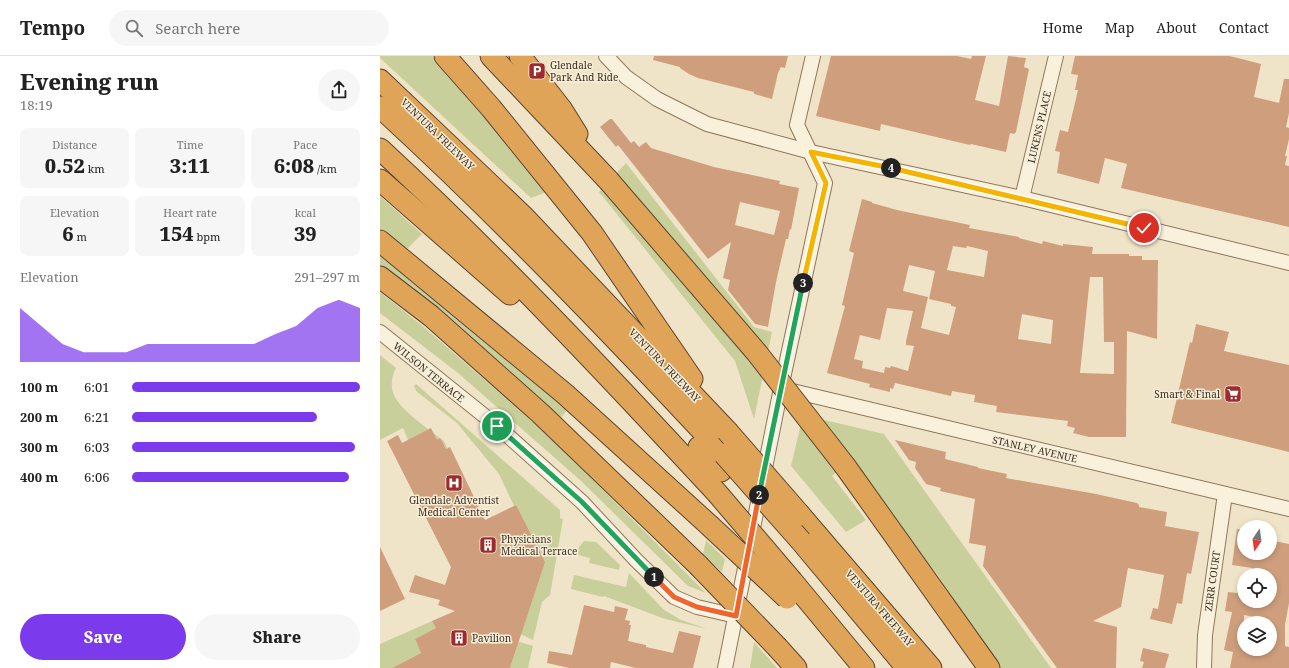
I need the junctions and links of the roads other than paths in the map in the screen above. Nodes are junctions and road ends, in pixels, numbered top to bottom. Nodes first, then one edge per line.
1 (445, 56) edge
2 (491, 56) edge
3 (520, 56) edge
4 (606, 56) edge
5 (813, 56) edge
6 (1056, 56) edge
7 (380, 80) edge
8 (380, 107) edge
9 (555, 114) junction
10 (380, 124) edge
11 (380, 149) edge
12 (811, 152) junction
13 (380, 180) edge
14 (1022, 198) junction
15 (380, 241) edge
16 (1289, 263) edge
17 (380, 277) edge
18 (380, 332) edge
19 (780, 388) junction
20 (630, 400) junction
21 (727, 431) junction
22 (722, 463) junction
23 (1225, 494) junction
24 (1289, 509) edge
25 (799, 548) junction
26 (790, 590) junction
27 (736, 616) junction
28 (725, 668) edge
29 (796, 668) edge
30 (853, 668) edge
31 (864, 668) edge
32 (892, 668) edge
33 (907, 668) edge
34 (931, 668) edge
35 (989, 668) edge
36 (1204, 668) edge

1 - 21 highway
2 - 9 highway
3 - 9 highway
4 - 12 street
5 - 12 street
6 - 14 street, LUKENS PLACE
7 - 21 highway, VENTURA FREEWAY
8 - 22 highway
9 - 35 highway, bridge
10 - 22 highway
11 - 20 highway
12 - 14 street
12 - 19 street
13 - 20 highway
14 - 16 street
15 - 26 highway, bridge
17 - 29 highway, bridge
18 - 27 street, WILSON TERRACE
19 - 23 street, STANLEY AVENUE
19 - 27 street
20 - 26 highway, bridge
21 - 34 highway, VENTURA FREEWAY, bridge
22 - 25 highway
23 - 24 street, STANLEY AVENUE
23 - 36 street, ZERR COURT
25 - 32 highway
25 - 33 highway
26 - 30 highway
26 - 31 highway
27 - 28 street

